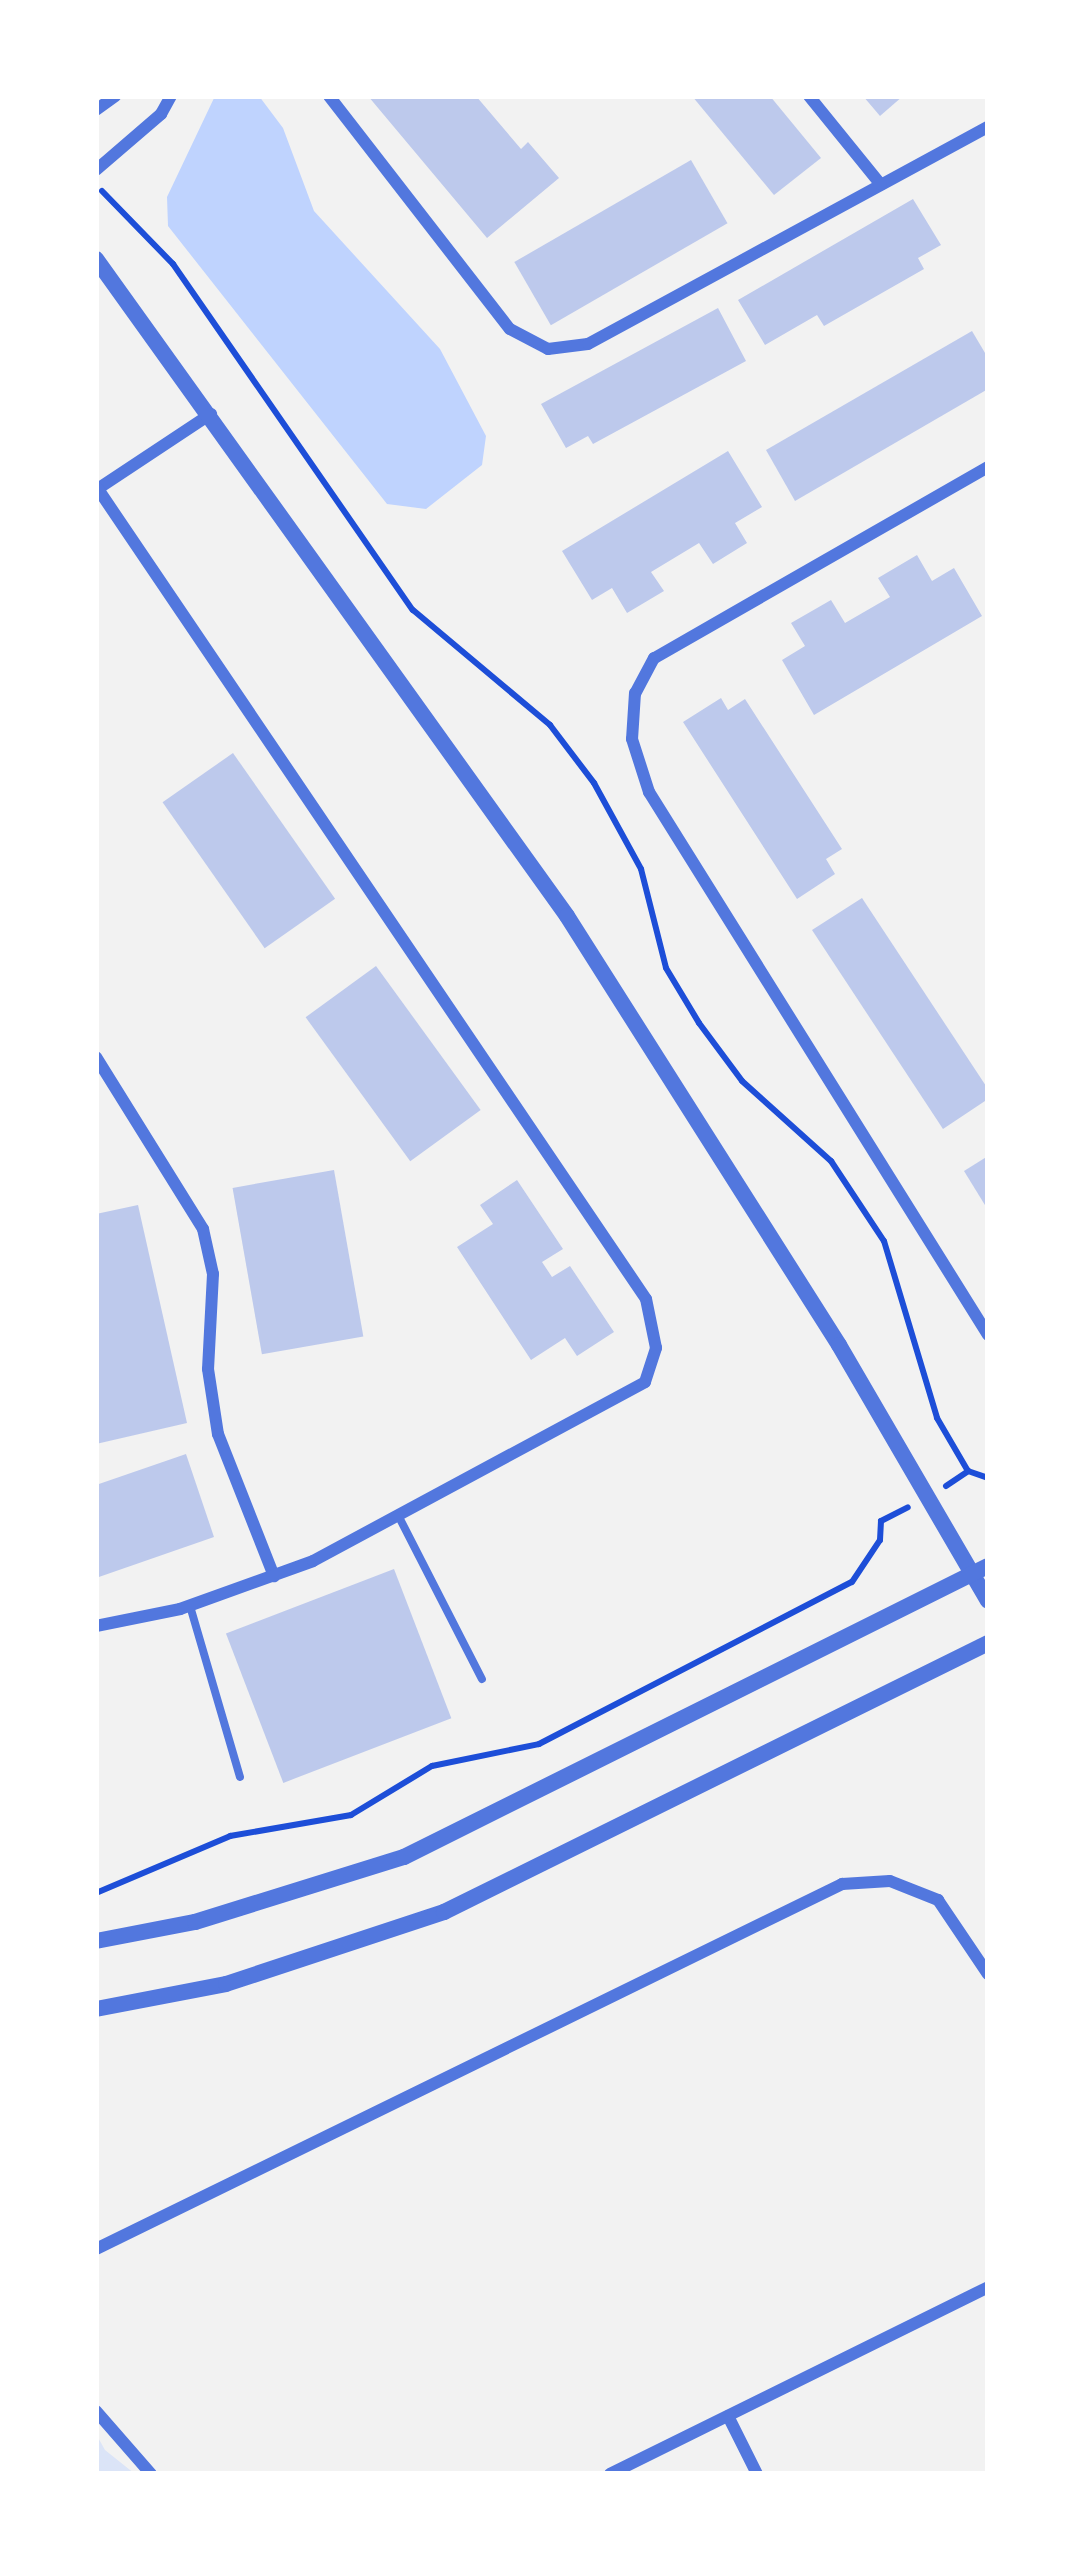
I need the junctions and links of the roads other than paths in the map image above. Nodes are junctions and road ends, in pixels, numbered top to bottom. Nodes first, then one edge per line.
1 (115, 96) edge
2 (170, 96) edge
3 (329, 96) edge
4 (808, 96) edge
5 (96, 110) edge
6 (988, 127) edge
7 (96, 170) edge
8 (881, 185) junction
9 (96, 259) edge
10 (211, 414) junction
11 (988, 467) edge
12 (97, 490) edge
13 (96, 1057) edge
14 (988, 1335) edge
15 (399, 1517) junction
16 (981, 1570) edge
17 (274, 1576) junction
18 (988, 1601) edge
19 (190, 1606) junction
20 (96, 1626) edge
21 (988, 1643) edge
22 (482, 1679) dead end
23 (240, 1777) dead end
24 (96, 1940) edge
25 (988, 1974) edge
26 (96, 2009) edge
27 (96, 2249) edge
28 (988, 2287) edge
29 (96, 2411) edge
30 (728, 2416) junction
31 (151, 2474) edge
32 (610, 2474) edge
33 (757, 2474) edge

1 - 5 street
2 - 7 street
3 - 8 street
4 - 8 street
6 - 8 street
9 - 10 street
10 - 12 street
10 - 16 street
11 - 14 street
12 - 15 street
13 - 17 street
15 - 17 street
15 - 22 lane
16 - 18 street
16 - 24 street
17 - 19 street
19 - 20 street
19 - 23 lane
21 - 26 street
25 - 27 street
28 - 30 street
29 - 31 street
30 - 32 street
30 - 33 street

